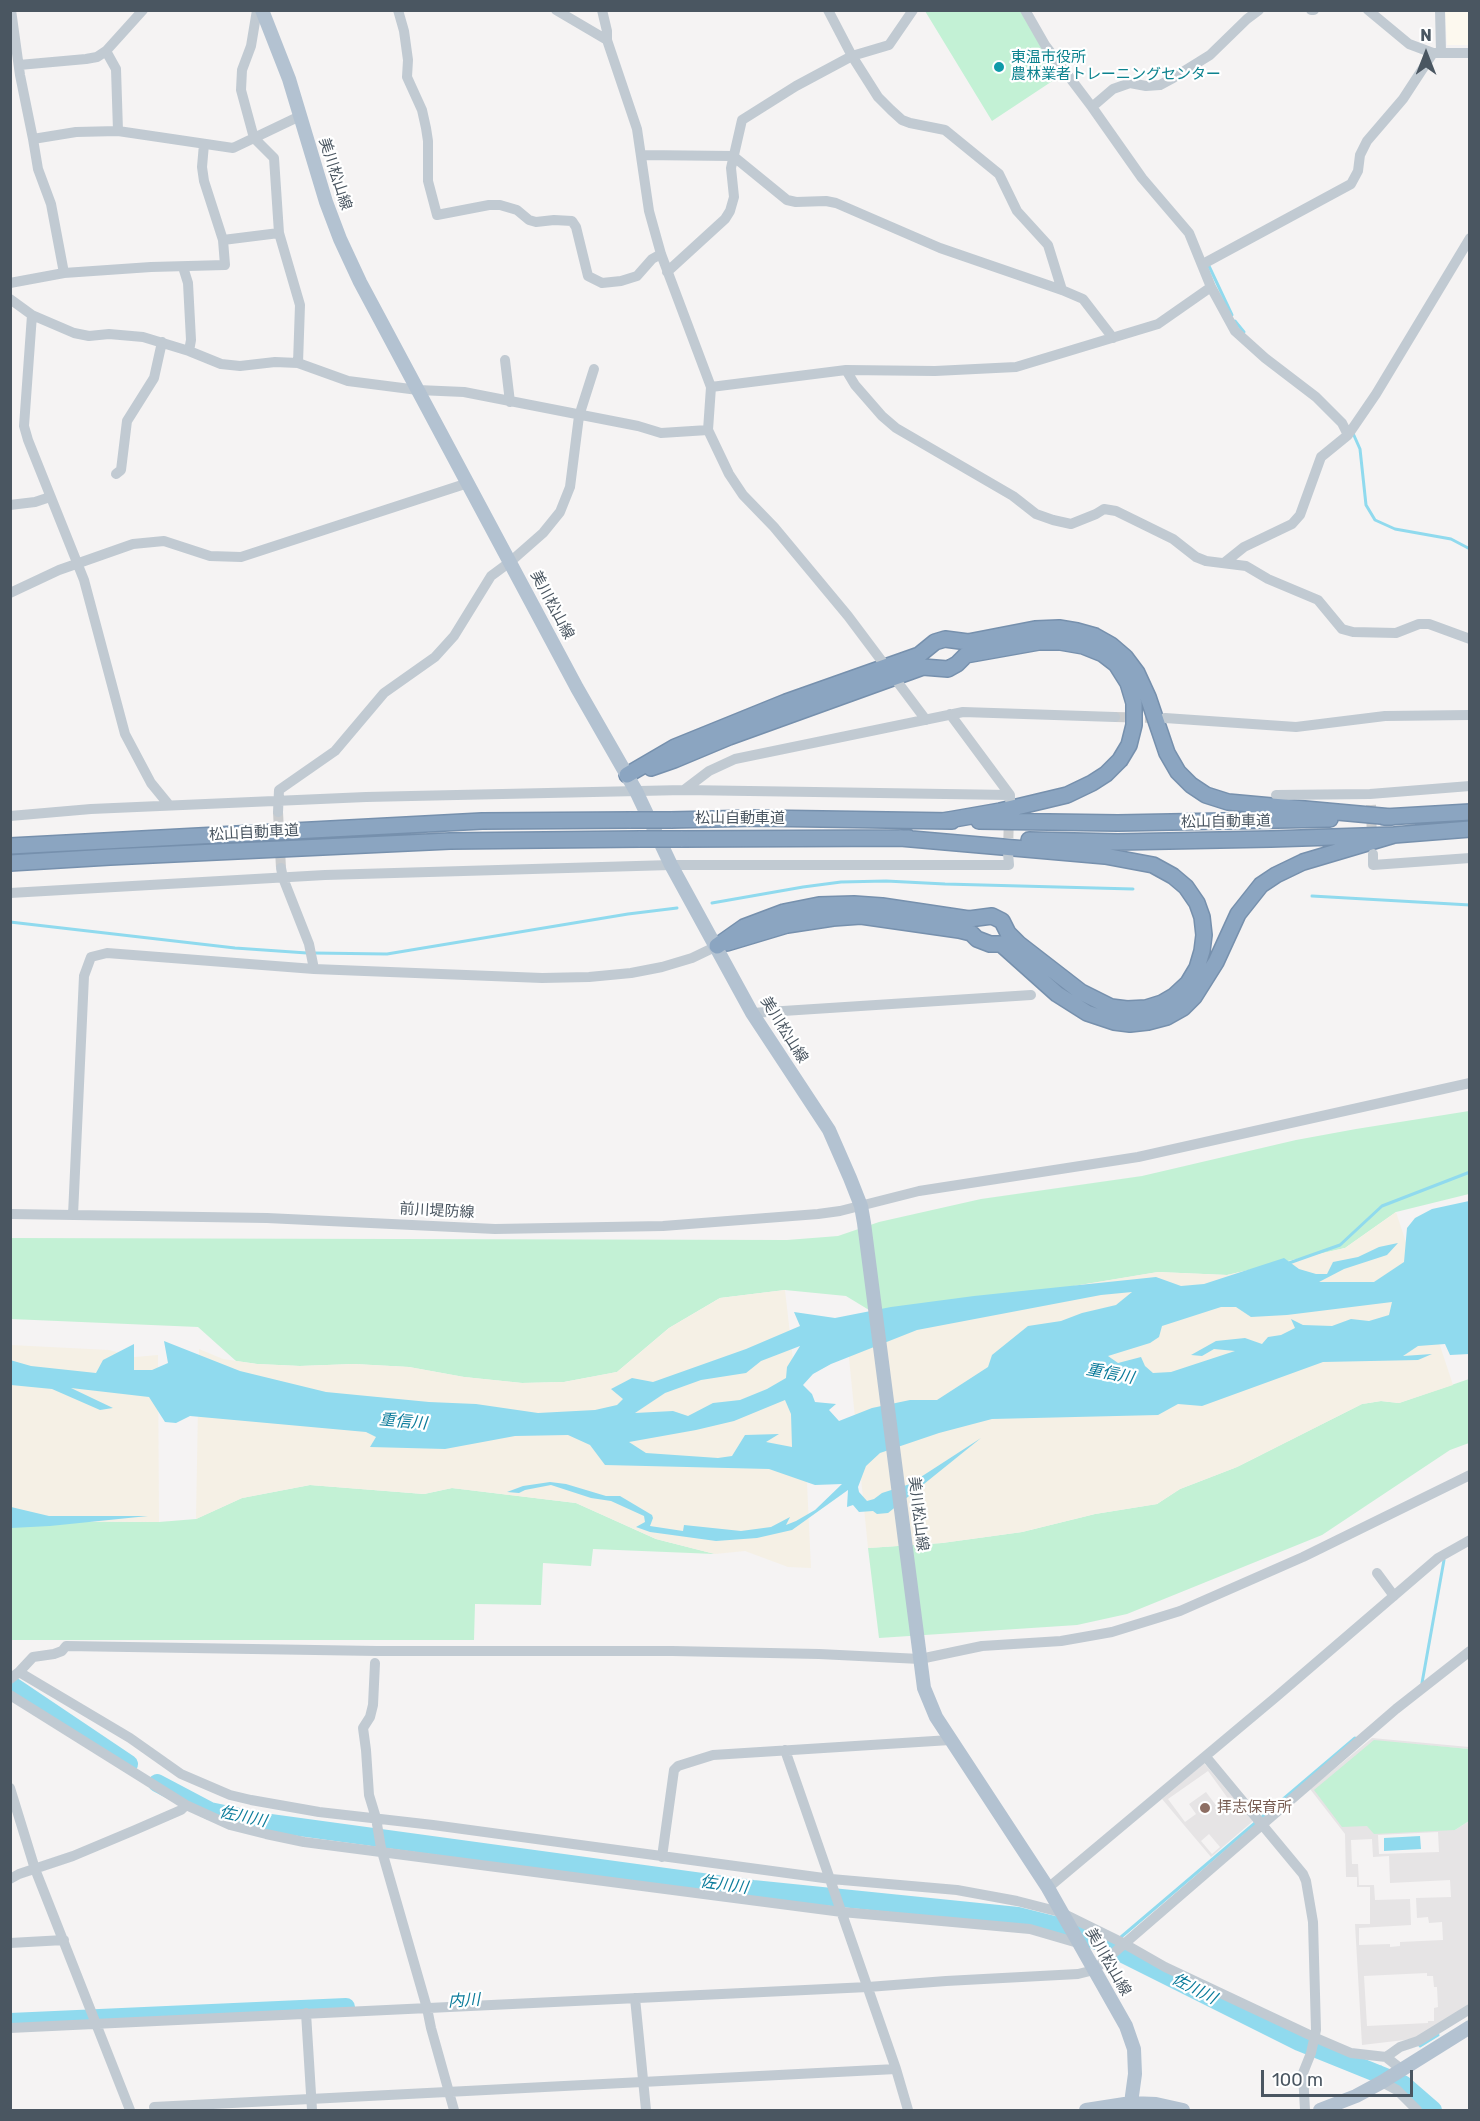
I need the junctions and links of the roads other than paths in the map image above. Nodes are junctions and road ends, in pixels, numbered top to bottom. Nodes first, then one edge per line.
1 (11, 10) edge
2 (143, 10) edge
3 (257, 10) edge
4 (262, 10) edge
5 (398, 10) edge
6 (556, 10) edge
7 (602, 10) edge
8 (828, 10) edge
9 (913, 10) edge
10 (1025, 10) edge
11 (1259, 10) edge
12 (1368, 10) edge
13 (1440, 10) edge
14 (607, 40) junction
15 (106, 51) junction
16 (1437, 52) junction
17 (1470, 52) edge
18 (852, 56) junction
19 (19, 65) junction
20 (23, 92) junction
21 (10, 93) edge
22 (1092, 107) junction
23 (300, 116) junction
24 (118, 131) junction
25 (254, 138) junction
26 (33, 139) junction
27 (204, 144) junction
28 (641, 155) junction
29 (733, 156) junction
30 (279, 233) junction
31 (1470, 238) edge
32 (223, 240) junction
33 (661, 254) junction
34 (1203, 264) junction
35 (183, 267) junction
36 (667, 272) junction
37 (64, 273) junction
38 (10, 284) edge
39 (1211, 287) junction
40 (1062, 290) junction
41 (10, 298) edge
42 (32, 315) junction
43 (1113, 338) junction
44 (162, 342) junction
45 (189, 351) junction
46 (505, 360) dead end
47 (297, 363) junction
48 (594, 369) dead end
49 (846, 370) junction
50 (711, 387) junction
51 (418, 390) junction
52 (510, 402) junction
53 (579, 416) junction
54 (708, 430) junction
55 (1348, 435) junction
56 (116, 474) dead end
57 (468, 483) junction
58 (50, 497) junction
59 (10, 505) edge
60 (510, 562) junction
61 (1224, 563) junction
62 (77, 564) junction
63 (10, 593) edge
64 (1470, 639) edge
65 (890, 673) junction
66 (950, 714) junction
67 (1470, 715) edge
68 (1115, 717) tunnel mouth
69 (1165, 718) tunnel mouth
70 (926, 720) junction
71 (627, 775) junction
72 (1470, 786) edge
73 (684, 790) junction
74 (636, 791) junction
75 (1276, 795) dead end
76 (277, 799) junction
77 (169, 805) junction
78 (278, 812) tunnel mouth
79 (1470, 812) edge
80 (10, 816) edge
81 (1392, 817) junction
82 (943, 821) junction
83 (1470, 829) edge
84 (1394, 835) junction
85 (900, 838) junction
86 (10, 846) edge
87 (1008, 853) dead end
88 (1372, 854) dead end
89 (1470, 858) edge
90 (10, 863) edge
91 (671, 865) junction
92 (282, 873) junction
93 (10, 893) edge
94 (717, 946) junction
95 (314, 969) junction
96 (1031, 995) dead end
97 (752, 1013) junction
98 (1470, 1083) edge
99 (861, 1206) junction
100 (10, 1214) edge
101 (73, 1215) junction
102 (1470, 1475) edge
103 (1470, 1540) edge
104 (1377, 1573) dead end
105 (1394, 1596) junction
106 (1470, 1651) edge
107 (919, 1654) junction
108 (375, 1663) dead end
109 (15, 1676) edge
110 (10, 1695) edge
111 (950, 1740) junction
112 (785, 1750) junction
113 (1206, 1757) junction
114 (10, 1788) edge
115 (186, 1805) junction
116 (376, 1820) junction
117 (1262, 1826) junction
118 (382, 1850) junction
119 (662, 1857) junction
120 (35, 1869) junction
121 (10, 1879) edge
122 (831, 1881) junction
123 (1048, 1888) junction
124 (841, 1910) junction
125 (1062, 1915) junction
126 (64, 1940) junction
127 (1077, 1942) junction
128 (10, 1943) edge
129 (1121, 1944) junction
130 (1094, 1970) junction
131 (868, 1987) junction
132 (635, 1998) junction
133 (427, 2008) junction
134 (1470, 2009) edge
135 (306, 2013) junction
136 (96, 2024) junction
137 (1470, 2027) edge
138 (10, 2028) edge
139 (1315, 2039) junction
140 (1386, 2057) junction
141 (896, 2069) junction
142 (1399, 2071) junction
143 (1383, 2081) junction
144 (643, 2084) junction
145 (448, 2093) junction
146 (311, 2099) junction
147 (1131, 2103) junction
148 (154, 2107) dead end
149 (130, 2110) edge
150 (312, 2110) edge
151 (454, 2110) edge
152 (646, 2110) edge
153 (908, 2110) edge
154 (1086, 2110) edge
155 (1183, 2110) edge
156 (1305, 2110) edge
157 (1320, 2110) edge
158 (1418, 2110) edge

1 - 19 street
2 - 15 street
3 - 25 street
4 - 23 main road, 美川松山線
5 - 33 street
6 - 14 street
7 - 14 street
8 - 18 street
9 - 18 street
10 - 22 street
11 - 22 street
12 - 16 street
13 - 16 street
14 - 28 street
15 - 19 street
15 - 24 street
16 - 17 street
16 - 34 street
18 - 29 street
18 - 40 street
19 - 20 street
20 - 21 street
20 - 26 street
22 - 34 street
23 - 25 street
23 - 51 main road, 美川松山線
24 - 26 street
24 - 27 street
25 - 27 street
25 - 30 street
26 - 37 street
27 - 32 street
28 - 29 street
28 - 33 street
29 - 36 street
29 - 40 street
30 - 32 street
30 - 47 street
31 - 55 street
32 - 35 street
33 - 36 street
34 - 39 street
35 - 37 street
35 - 45 street
36 - 50 street
37 - 38 street
39 - 43 street
39 - 55 street
40 - 43 street
41 - 42 street
42 - 44 street
42 - 58 street
43 - 49 street
44 - 45 street
44 - 56 street
45 - 47 street
46 - 52 street
47 - 51 street
48 - 53 street
49 - 50 street
49 - 61 street
50 - 54 street
51 - 52 street
51 - 57 main road, 美川松山線
52 - 53 street
53 - 54 street
53 - 60 street
54 - 65 street
55 - 61 street
57 - 60 main road, 美川松山線
57 - 62 street
58 - 59 street
58 - 62 street
60 - 71 main road, 美川松山線
60 - 76 street
61 - 64 street
62 - 63 street
62 - 77 street
65 - 70 street
65 - 71 highway
65 - 81 highway
65 - 82 highway
66 - 68 street
66 - 70 street
66 - 73 street
67 - 69 street
70 - 73 street
71 - 74 main road, 美川松山線
72 - 75 street
73 - 74 street
74 - 76 street
74 - 91 main road, 美川松山線
76 - 77 street
76 - 78 street
77 - 80 street
79 - 81 highway, 松山自動車道
81 - 82 highway, 松山自動車道
82 - 86 highway, 松山自動車道, bridge
83 - 84 highway, 松山自動車道
84 - 85 highway, 松山自動車道
84 - 94 highway
85 - 90 highway, 松山自動車道, bridge
85 - 94 highway
87 - 91 street
88 - 89 street
91 - 92 street
91 - 94 main road, 美川松山線
92 - 93 street
92 - 95 street
94 - 95 street
94 - 97 main road, 美川松山線
95 - 101 street
96 - 97 street
97 - 99 main road, 美川松山線
98 - 99 street, 前川堤防線
99 - 101 street, 前川堤防線
99 - 107 main road, 美川松山線
100 - 101 street, 前川堤防線
102 - 107 street
103 - 105 street
104 - 105 street
105 - 113 street
106 - 117 street
107 - 109 street
107 - 111 main road, 美川松山線
108 - 116 street
109 - 116 street
110 - 115 street
111 - 112 street
111 - 123 main road, 美川松山線
112 - 119 street
112 - 122 street
113 - 117 street
113 - 123 street
114 - 120 street
115 - 118 street
115 - 120 street
116 - 118 street
116 - 119 street
117 - 129 street
117 - 139 street
118 - 124 street
118 - 133 street
119 - 122 street
120 - 121 street
120 - 126 street
122 - 124 street
122 - 125 street
123 - 125 main road, 美川松山線
124 - 127 street
124 - 131 street
125 - 127 main road, 美川松山線
125 - 129 street
126 - 128 street
126 - 136 street
127 - 130 main road, 美川松山線
129 - 130 street
129 - 139 street
130 - 131 street
130 - 147 main road, 美川松山線
131 - 132 street
131 - 141 street
132 - 133 street
132 - 144 street
133 - 135 street
133 - 145 street
134 - 140 street
135 - 136 street
135 - 146 street
136 - 138 street
136 - 149 street
137 - 142 main road
139 - 140 street
139 - 156 street
140 - 142 street
141 - 144 street
141 - 153 street
142 - 143 main road
143 - 157 main road
143 - 158 street
144 - 145 street
144 - 152 street
145 - 146 street
145 - 151 street
146 - 148 street
146 - 150 street
147 - 154 main road
147 - 155 main road

